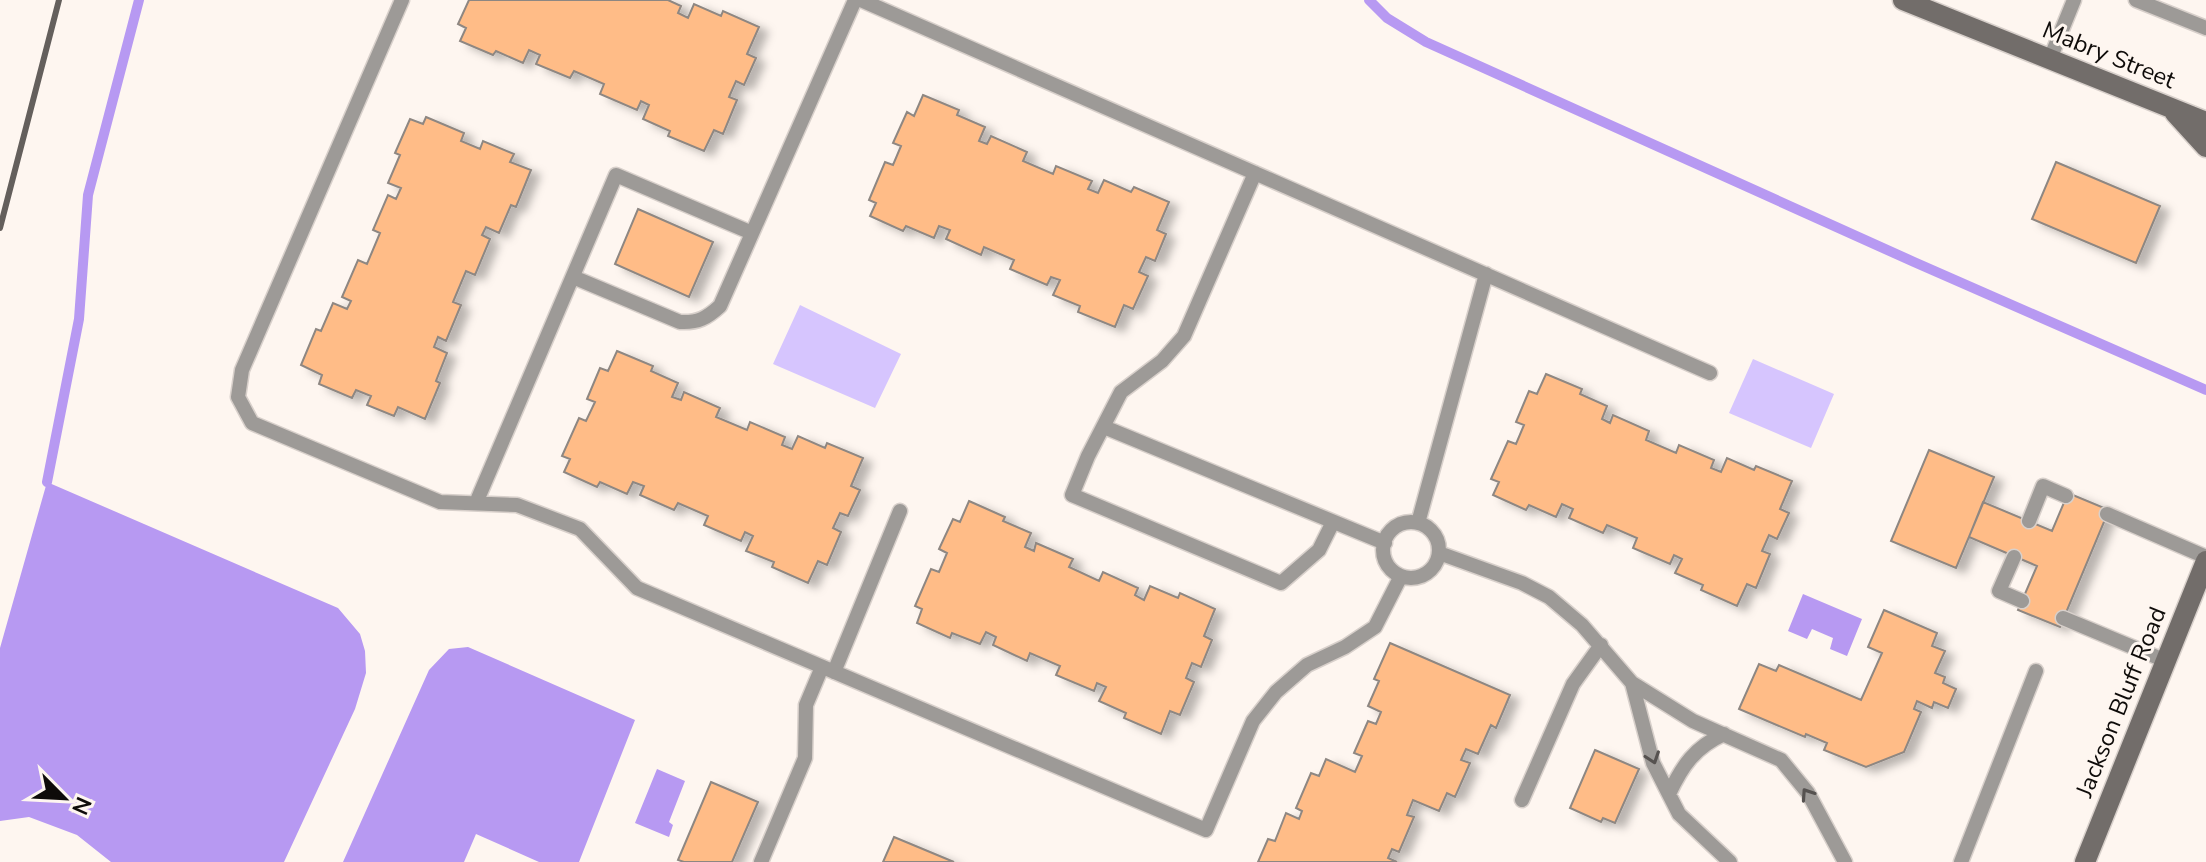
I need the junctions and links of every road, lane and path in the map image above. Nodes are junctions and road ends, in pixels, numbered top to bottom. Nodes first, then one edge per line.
1 (402, 0) edge
2 (855, 0) edge
3 (861, 0) edge
4 (1903, 0) edge
5 (2074, 0) edge
6 (2136, 0) edge
7 (2206, 28) edge
8 (2050, 59) junction
9 (2170, 107) junction
10 (2206, 122) edge
11 (2206, 147) edge
12 (1255, 173) junction
13 (752, 233) junction
14 (1486, 274) junction
15 (573, 277) junction
16 (1710, 373) dead end
17 (1104, 427) junction
18 (2066, 496) dead end
19 (476, 503) junction
20 (900, 511) dead end
21 (2107, 514) dead end
22 (2029, 521) dead end
23 (1333, 522) junction
24 (1418, 523) junction
25 (1385, 543) junction
26 (1439, 553) junction
27 (2014, 557) dead end
28 (2206, 559) edge
29 (1401, 576) junction
30 (2022, 601) dead end
31 (2063, 618) dead end
32 (1601, 645) junction
33 (2166, 661) junction
34 (828, 670) junction
35 (2036, 671) dead end
36 (1632, 683) junction
37 (1724, 734) junction
38 (1669, 794) junction
39 (1522, 800) dead end
40 (761, 862) edge
41 (1730, 862) edge
42 (1845, 862) edge
43 (1961, 862) edge
44 (2085, 862) edge

1 - 19 lane
2 - 13 lane
3 - 12 lane
4 - 8 street, Mabry Street
5 - 8 lane
6 - 7 lane
8 - 9 street, Mabry Street
9 - 10 street, Mabry Street
9 - 11 street
12 - 14 lane
12 - 17 lane
13 - 15 lane
13 - 15 lane
14 - 16 lane
14 - 24 lane
15 - 19 lane
17 - 23 lane
17 - 23 lane
18 - 22 lane
19 - 34 lane
20 - 34 lane
21 - 28 lane
23 - 25 lane
24 - 25 lane
24 - 26 lane
25 - 29 lane
26 - 29 lane
26 - 32 lane
27 - 30 lane
28 - 33 street, Jackson Bluff Road
29 - 34 lane
31 - 33 lane
32 - 36 lane
32 - 39 lane
33 - 44 street, Jackson Bluff Road
34 - 40 lane
35 - 43 lane
36 - 37 lane
36 -> 38 lane
37 - 38 lane
42 -> 37 lane
38 - 41 lane

